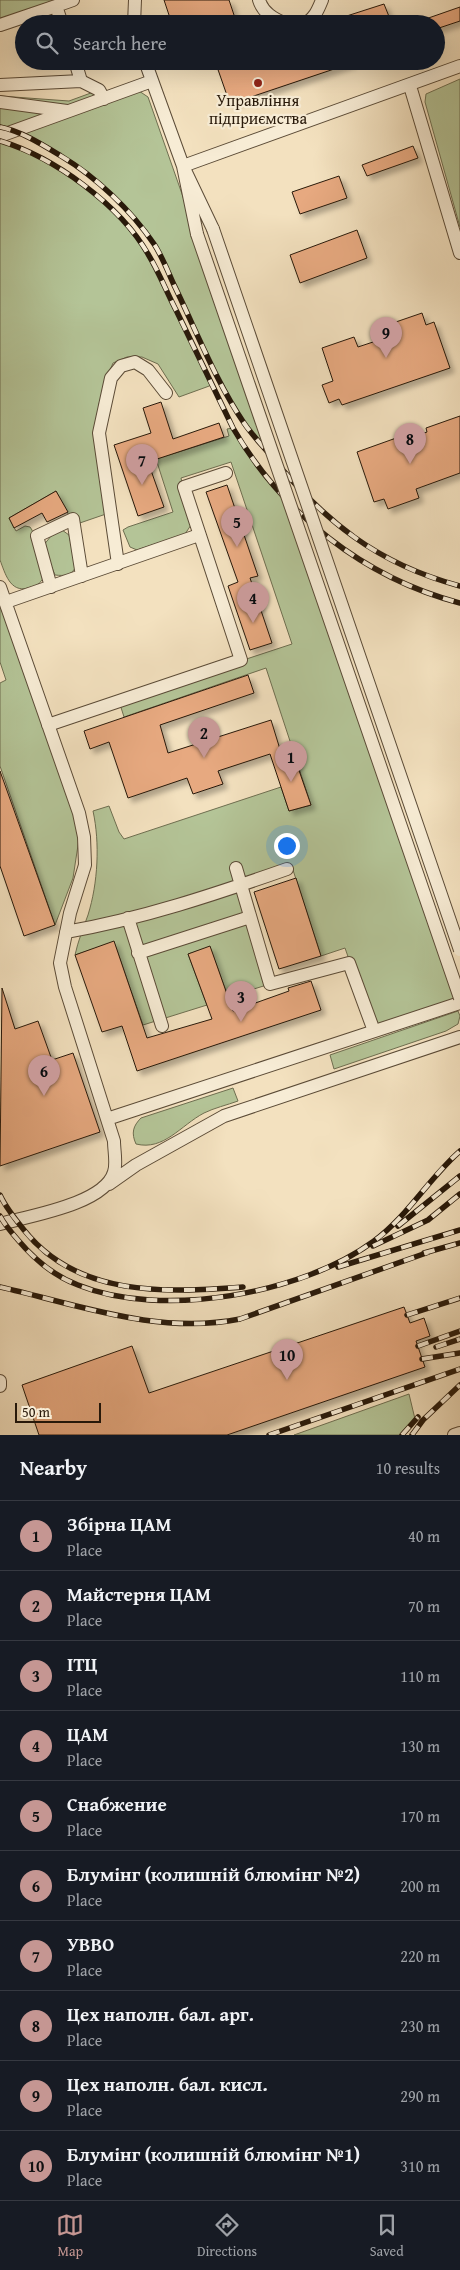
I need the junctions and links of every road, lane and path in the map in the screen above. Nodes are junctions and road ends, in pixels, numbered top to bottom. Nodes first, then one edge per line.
1 (73, 0) edge
2 (135, 0) edge
3 (259, 0) edge
4 (322, 0) edge
5 (56, 6) junction
6 (29, 15) edge
7 (59, 15) edge
8 (134, 15) edge
9 (269, 15) edge
10 (315, 15) edge
11 (15, 20) edge
12 (0, 25) edge
13 (460, 66) edge
14 (77, 70) edge
15 (148, 70) edge
16 (81, 81) junction
17 (152, 81) junction
18 (0, 85) edge
19 (410, 86) junction
20 (104, 99) junction
21 (0, 102) edge
22 (69, 111) junction
23 (0, 136) edge
24 (183, 166) junction
25 (460, 253) edge
26 (166, 392) dead end
27 (226, 473) dead end
28 (199, 536) junction
29 (118, 564) junction
30 (82, 576) junction
31 (0, 586) edge
32 (51, 587) junction
33 (6, 602) junction
34 (48, 725) junction
35 (236, 868) dead end
36 (287, 869) dead end
37 (240, 886) junction
38 (250, 917) junction
39 (128, 918) junction
40 (66, 932) junction
41 (460, 950) edge
42 (138, 953) junction
43 (460, 998) edge
44 (460, 1003) edge
45 (162, 1026) dead end
46 (374, 1031) junction
47 (460, 1037) edge
48 (107, 1119) junction
49 (106, 1186) junction
50 (0, 1224) edge
51 (0, 1382) edge
52 (0, 1386) edge
53 (460, 1433) edge
54 (454, 1435) edge

1 - 5 street
2 - 8 street
3 - 9 street
4 - 10 street
5 - 6 street
5 - 7 street
11 - 12 street
13 - 19 street
14 - 16 street
15 - 17 street
16 - 18 street
16 - 20 street
17 - 20 street
17 - 24 street
19 - 24 street
19 - 25 street
20 - 22 street
21 - 22 street
22 - 23 street
24 - 41 street, bridge
24 - 43 street, bridge
26 - 29 street
27 - 28 street
28 - 29 street
28 - 34 street
29 - 30 street
30 - 32 street
30 - 32 street
31 - 33 street
32 - 33 street
33 - 34 street
34 - 40 street
35 - 37 street
36 - 37 street
37 - 38 street
37 - 39 street
38 - 42 street
38 - 46 street
39 - 40 street
39 - 42 street
40 - 48 street
42 - 45 street
44 - 46 street
46 - 48 street
47 - 49 street
48 - 49 street
49 - 50 street
51 - 52 street
53 - 54 street

